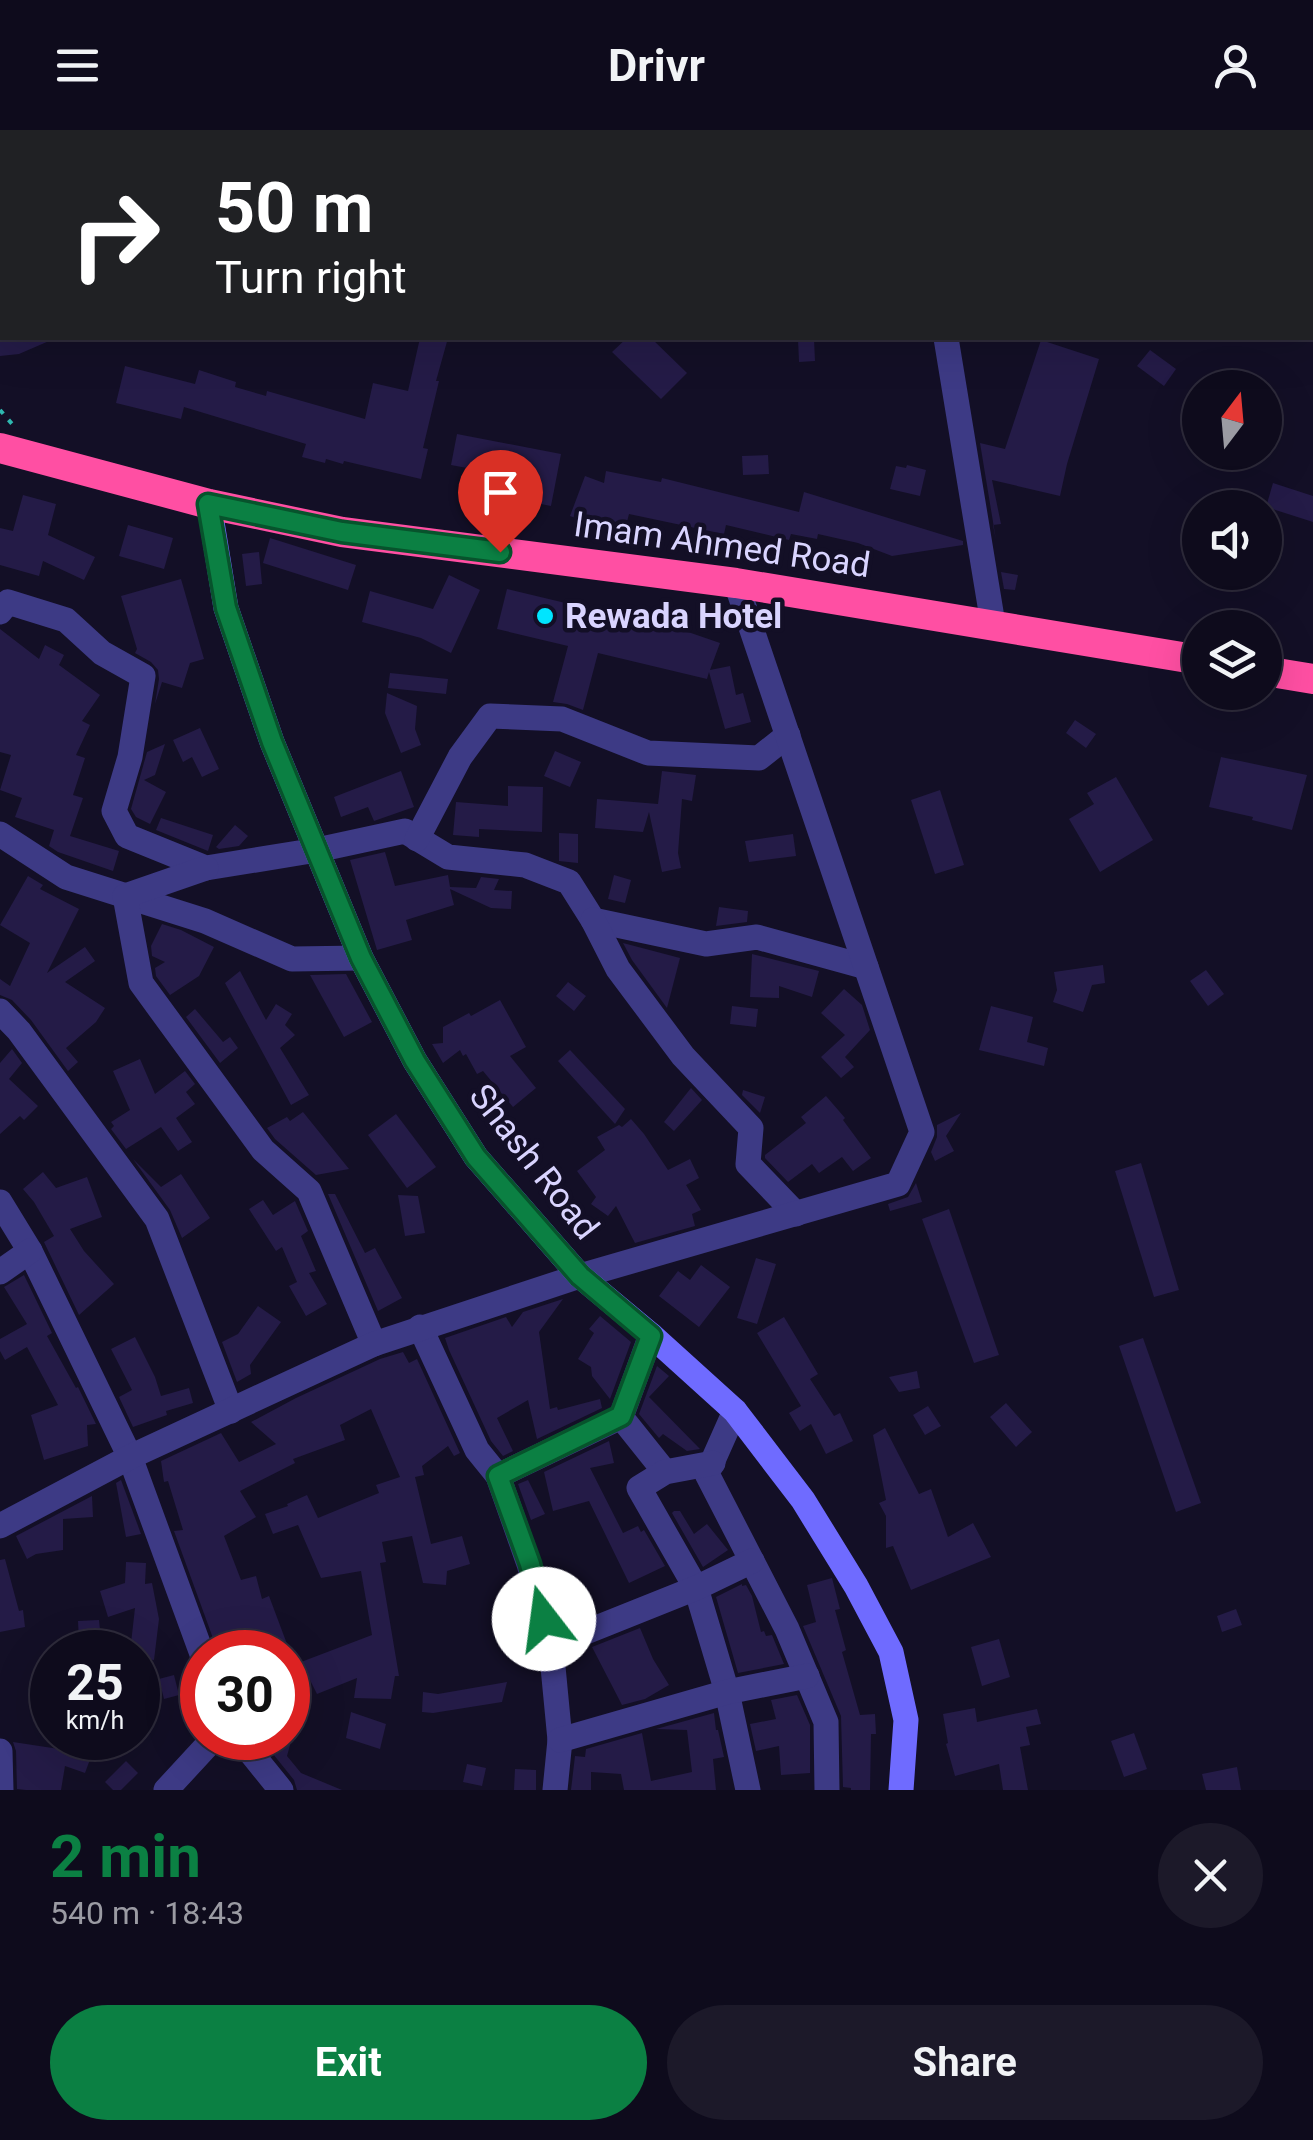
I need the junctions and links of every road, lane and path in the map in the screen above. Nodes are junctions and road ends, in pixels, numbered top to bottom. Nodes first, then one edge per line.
1 (946, 340) edge
2 (0, 448) edge
3 (208, 504) junction
4 (736, 582) junction
5 (0, 612) edge
6 (993, 624) junction
7 (1182, 657) edge
8 (1282, 674) edge
9 (1313, 679) edge
10 (788, 734) junction
11 (0, 834) edge
12 (417, 839) junction
13 (317, 850) junction
14 (206, 868) junction
15 (125, 896) junction
16 (593, 920) junction
17 (361, 958) junction
18 (866, 967) junction
19 (0, 1011) edge
20 (0, 1202) edge
21 (796, 1214) junction
22 (30, 1250) junction
23 (0, 1272) edge
24 (580, 1276) junction
25 (420, 1327) junction
26 (651, 1336) junction
27 (374, 1344) junction
28 (231, 1411) junction
29 (734, 1411) junction
30 (621, 1416) junction
31 (130, 1457) junction
32 (713, 1463) junction
33 (665, 1472) junction
34 (498, 1476) junction
35 (0, 1526) edge
36 (752, 1561) junction
37 (696, 1588) junction
38 (193, 1630) edge
39 (552, 1646) junction
40 (806, 1676) junction
41 (727, 1692) junction
42 (560, 1740) junction
43 (0, 1751) edge
44 (194, 1760) edge
45 (257, 1760) edge
46 (1, 1790) edge
47 (166, 1790) edge
48 (282, 1790) edge
49 (555, 1790) edge
50 (748, 1790) edge
51 (826, 1790) edge
52 (900, 1790) edge

1 - 6 street
2 - 3 highway, Imam Ahmed Road
3 - 4 highway, Imam Ahmed Road
3 - 13 street, Shash Road
4 - 6 highway, Imam Ahmed Road
4 - 10 street
5 - 14 street
6 - 7 highway, Imam Ahmed Road
8 - 9 highway
10 - 12 street
10 - 18 street
11 - 15 street
12 - 13 street
12 - 16 street
13 - 14 street
13 - 17 street, Shash Road
14 - 15 street
15 - 17 street
15 - 27 street
16 - 18 street
16 - 21 street
17 - 24 street, Shash Road
18 - 21 street
19 - 28 street
20 - 22 street
21 - 24 street
22 - 23 street
22 - 31 street
24 - 25 street
24 - 26 street, Shash Road
25 - 27 street
25 - 34 street
26 - 29 street, Shash Road
26 - 30 street
27 - 28 street
28 - 31 street
29 - 32 street
29 - 52 street, Shash Road
30 - 33 street
30 - 34 street
31 - 35 street
31 - 38 street
32 - 33 street
32 - 36 street
33 - 37 street
34 - 39 street
36 - 37 street
36 - 40 street
37 - 39 street
37 - 41 street
39 - 42 street
40 - 41 street
40 - 51 street
41 - 42 street
41 - 50 street
42 - 49 street
43 - 46 street
44 - 47 street
45 - 48 street

